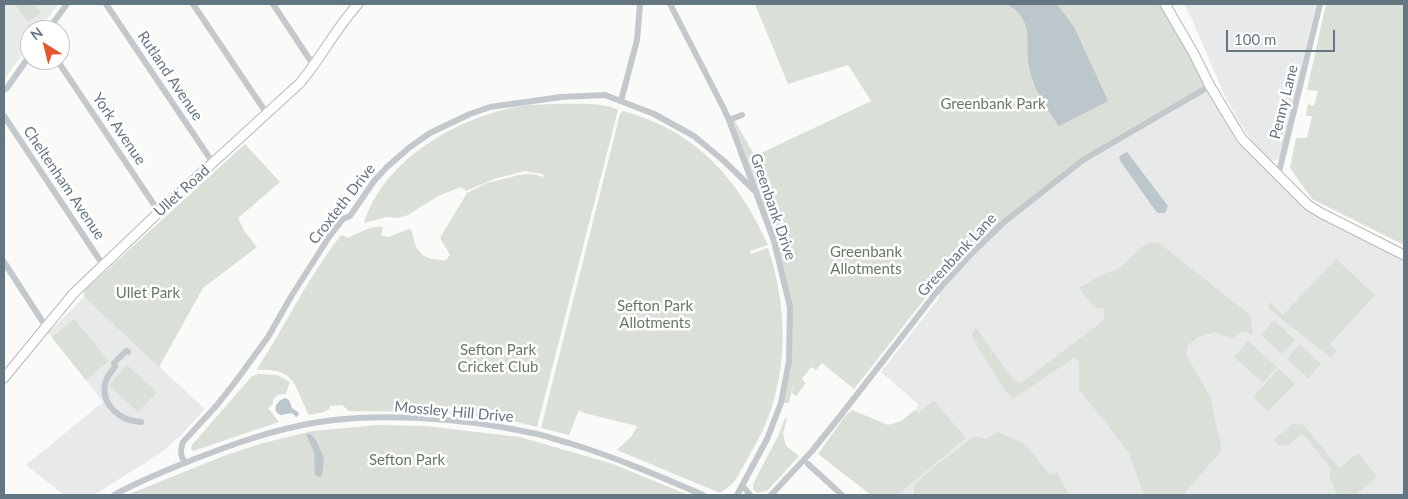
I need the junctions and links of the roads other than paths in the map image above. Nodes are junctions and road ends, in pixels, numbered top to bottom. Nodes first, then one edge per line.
1 (67, 4) edge
2 (106, 4) edge
3 (193, 4) edge
4 (273, 4) edge
5 (358, 4) edge
6 (640, 4) edge
7 (670, 4) edge
8 (1165, 4) edge
9 (1320, 4) edge
10 (55, 20) edge
11 (314, 66) junction
12 (20, 70) edge
13 (64, 70) edge
14 (1210, 86) junction
15 (4, 90) edge
16 (621, 101) junction
17 (267, 114) junction
18 (742, 115) dead end
19 (4, 116) edge
20 (729, 120) junction
21 (213, 163) junction
22 (1278, 176) junction
23 (756, 192) junction
24 (159, 212) junction
25 (1404, 255) edge
26 (4, 262) edge
27 (103, 265) junction
28 (46, 327) junction
29 (128, 352) dead end
30 (4, 378) edge
31 (141, 422) dead end
32 (185, 463) junction
33 (808, 464) dead end
34 (742, 485) junction
35 (114, 495) edge
36 (703, 495) edge
37 (737, 495) edge
38 (750, 495) edge
39 (771, 495) edge
40 (842, 495) edge

1 - 10 street
2 - 21 street, Rutland Avenue
3 - 17 street
4 - 11 street
5 - 11 main road, Ullet Road
6 - 16 street
7 - 20 street, Greenbank Drive
8 - 14 main road
9 - 22 street, Penny Lane
11 - 17 main road, Ullet Road
12 - 15 street
13 - 24 street, York Avenue
14 - 22 main road
14 - 39 street, Greenbank Lane
16 - 23 street, Croxteth Drive
16 - 32 street, Croxteth Drive
17 - 21 main road, Ullet Road
18 - 20 street
19 - 27 street, Cheltenham Avenue
20 - 23 street, Greenbank Drive
21 - 24 main road, Ullet Road
22 - 25 main road
23 - 34 street, Greenbank Drive
24 - 27 main road, Ullet Road
26 - 28 street
27 - 28 main road, Ullet Road
28 - 30 main road, Ullet Road
29 - 31 street
32 - 35 street, Mossley Hill Drive
32 - 36 street, Mossley Hill Drive
33 - 40 street
34 - 37 street, Greenbank Drive
34 - 38 street

